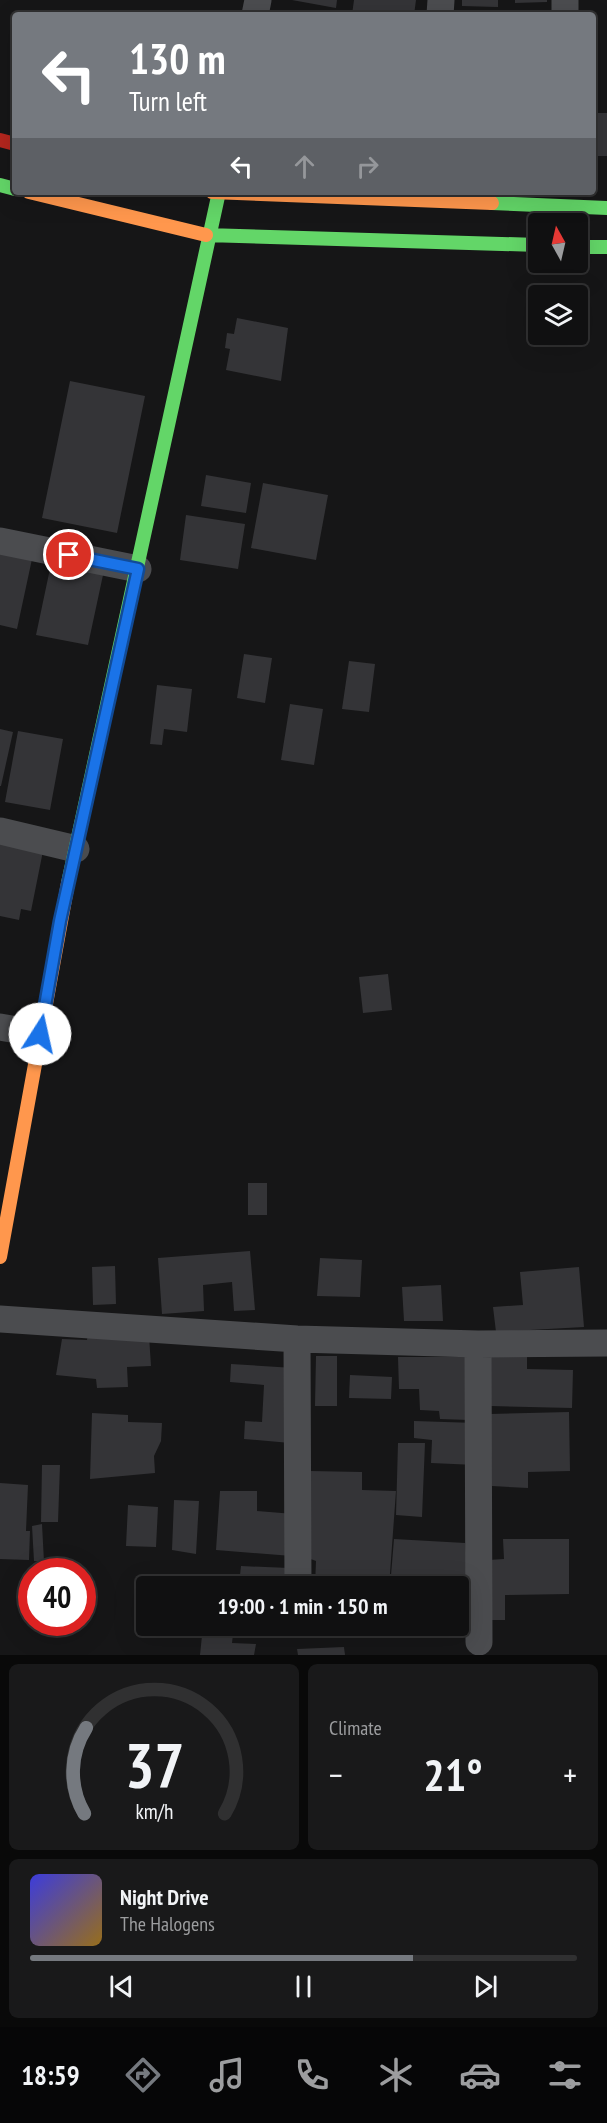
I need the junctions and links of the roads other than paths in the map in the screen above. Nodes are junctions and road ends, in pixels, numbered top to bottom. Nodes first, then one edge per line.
1 (41, 195) edge
2 (217, 195) edge
3 (269, 195) edge
4 (607, 208) edge
5 (209, 236) junction
6 (528, 245) edge
7 (588, 247) edge
8 (607, 248) edge
9 (0, 541) edge
10 (138, 569) junction
11 (0, 831) edge
12 (76, 849) junction
13 (0, 1027) edge
14 (40, 1034) junction
15 (0, 1257) edge
16 (0, 1319) edge
17 (297, 1339) junction
18 (607, 1343) edge
19 (478, 1344) junction
20 (298, 1576) edge
21 (479, 1642) dead end

1 - 5 street
2 - 5 street
3 - 4 street
5 - 6 street
5 - 10 street
7 - 8 street
9 - 10 street
10 - 12 street
11 - 12 street
12 - 14 street
13 - 14 street
14 - 15 street
16 - 17 street
17 - 19 street
17 - 20 street
18 - 19 street
19 - 21 street

